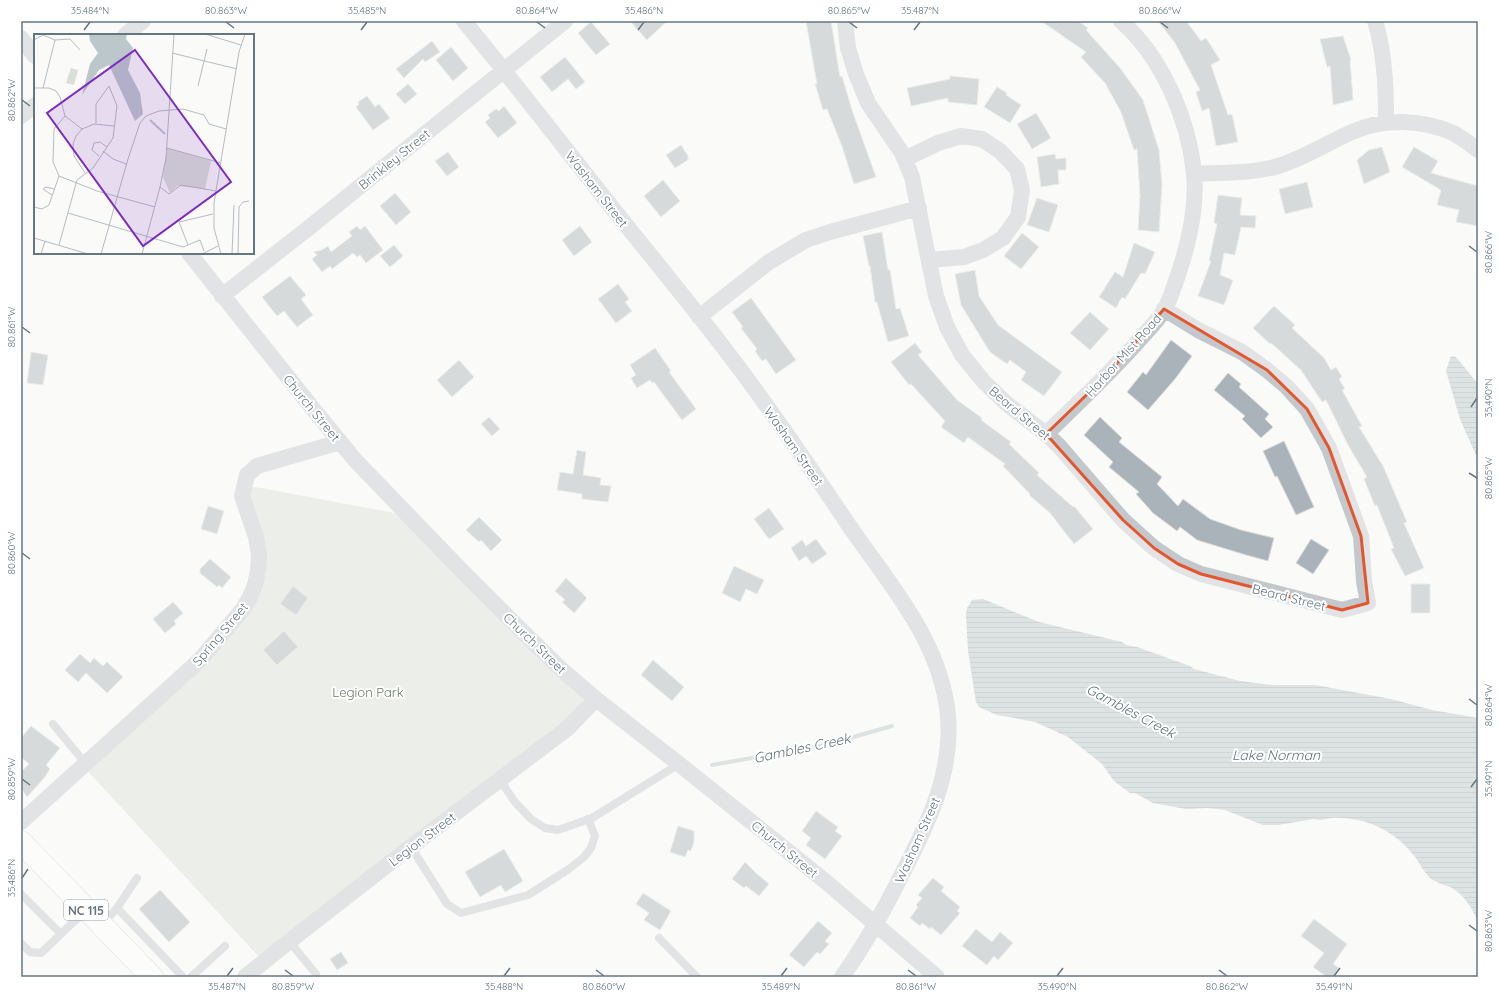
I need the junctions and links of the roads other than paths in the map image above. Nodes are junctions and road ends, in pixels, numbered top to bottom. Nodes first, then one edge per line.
1 (143, 21) edge
2 (464, 21) edge
3 (565, 21) edge
4 (844, 21) edge
5 (1121, 21) edge
6 (1375, 21) edge
7 (126, 34) edge
8 (21, 38) edge
9 (34, 55) edge
10 (504, 71) junction
11 (34, 106) edge
12 (21, 116) edge
13 (1386, 122) junction
14 (1478, 150) edge
15 (904, 159) junction
16 (1194, 174) junction
17 (919, 208) junction
18 (190, 254) edge
19 (928, 260) junction
20 (222, 296) junction
21 (1164, 309) junction
22 (699, 317) junction
23 (1046, 434) junction
24 (340, 442) junction
25 (596, 699) junction
26 (53, 724) dead end
27 (86, 764) junction
28 (679, 764) junction
29 (500, 780) junction
30 (588, 819) junction
31 (21, 822) edge
32 (21, 842) edge
33 (411, 847) junction
34 (137, 878) dead end
35 (21, 894) edge
36 (118, 908) junction
37 (86, 910) junction
38 (875, 925) junction
39 (102, 926) junction
40 (61, 934) junction
41 (659, 938) dead end
42 (289, 941) junction
43 (21, 943) edge
44 (224, 946) dead end
45 (316, 974) dead end
46 (152, 977) edge
47 (183, 977) edge
48 (191, 977) edge
49 (245, 977) edge
50 (697, 977) edge
51 (842, 977) edge
52 (937, 977) edge

1 - 7 street
2 - 10 street, Washam Street
3 - 10 street, Brinkley Street
4 - 15 street, Beard Street
5 - 16 street, Harbor Mist Road
6 - 13 street
8 - 9 street
10 - 20 street, Brinkley Street
10 - 22 street, Washam Street
11 - 12 street
13 - 14 street
13 - 16 street
15 - 17 street, Beard Street
15 - 19 street
16 - 21 street, Harbor Mist Road
17 - 19 street, Beard Street
17 - 22 street
18 - 20 street, Church Street
19 - 23 street, Beard Street
20 - 24 street, Church Street
21 - 23 street, Harbor Mist Road
21 - 23 street, Beard Street
22 - 38 street, Washam Street
24 - 25 street, Church Street
24 - 27 street, Spring Street
25 - 28 street, Church Street
25 - 29 street, Legion Street
26 - 27 lane
27 - 31 street, Spring Street
28 - 30 lane
28 - 38 street, Church Street
29 - 30 lane
29 - 33 street, Legion Street
30 - 33 lane
32 - 37 main road, NC 115
33 - 42 street, Legion Street
34 - 36 lane
35 - 40 lane
36 - 39 lane
36 - 47 lane
37 - 39 main road, NC 115
37 - 40 lane
38 - 51 street, Washam Street
38 - 52 street, Church Street
39 - 46 main road, NC 115
40 - 43 lane
41 - 50 lane
42 - 45 lane
42 - 49 street, Legion Street
44 - 48 lane

